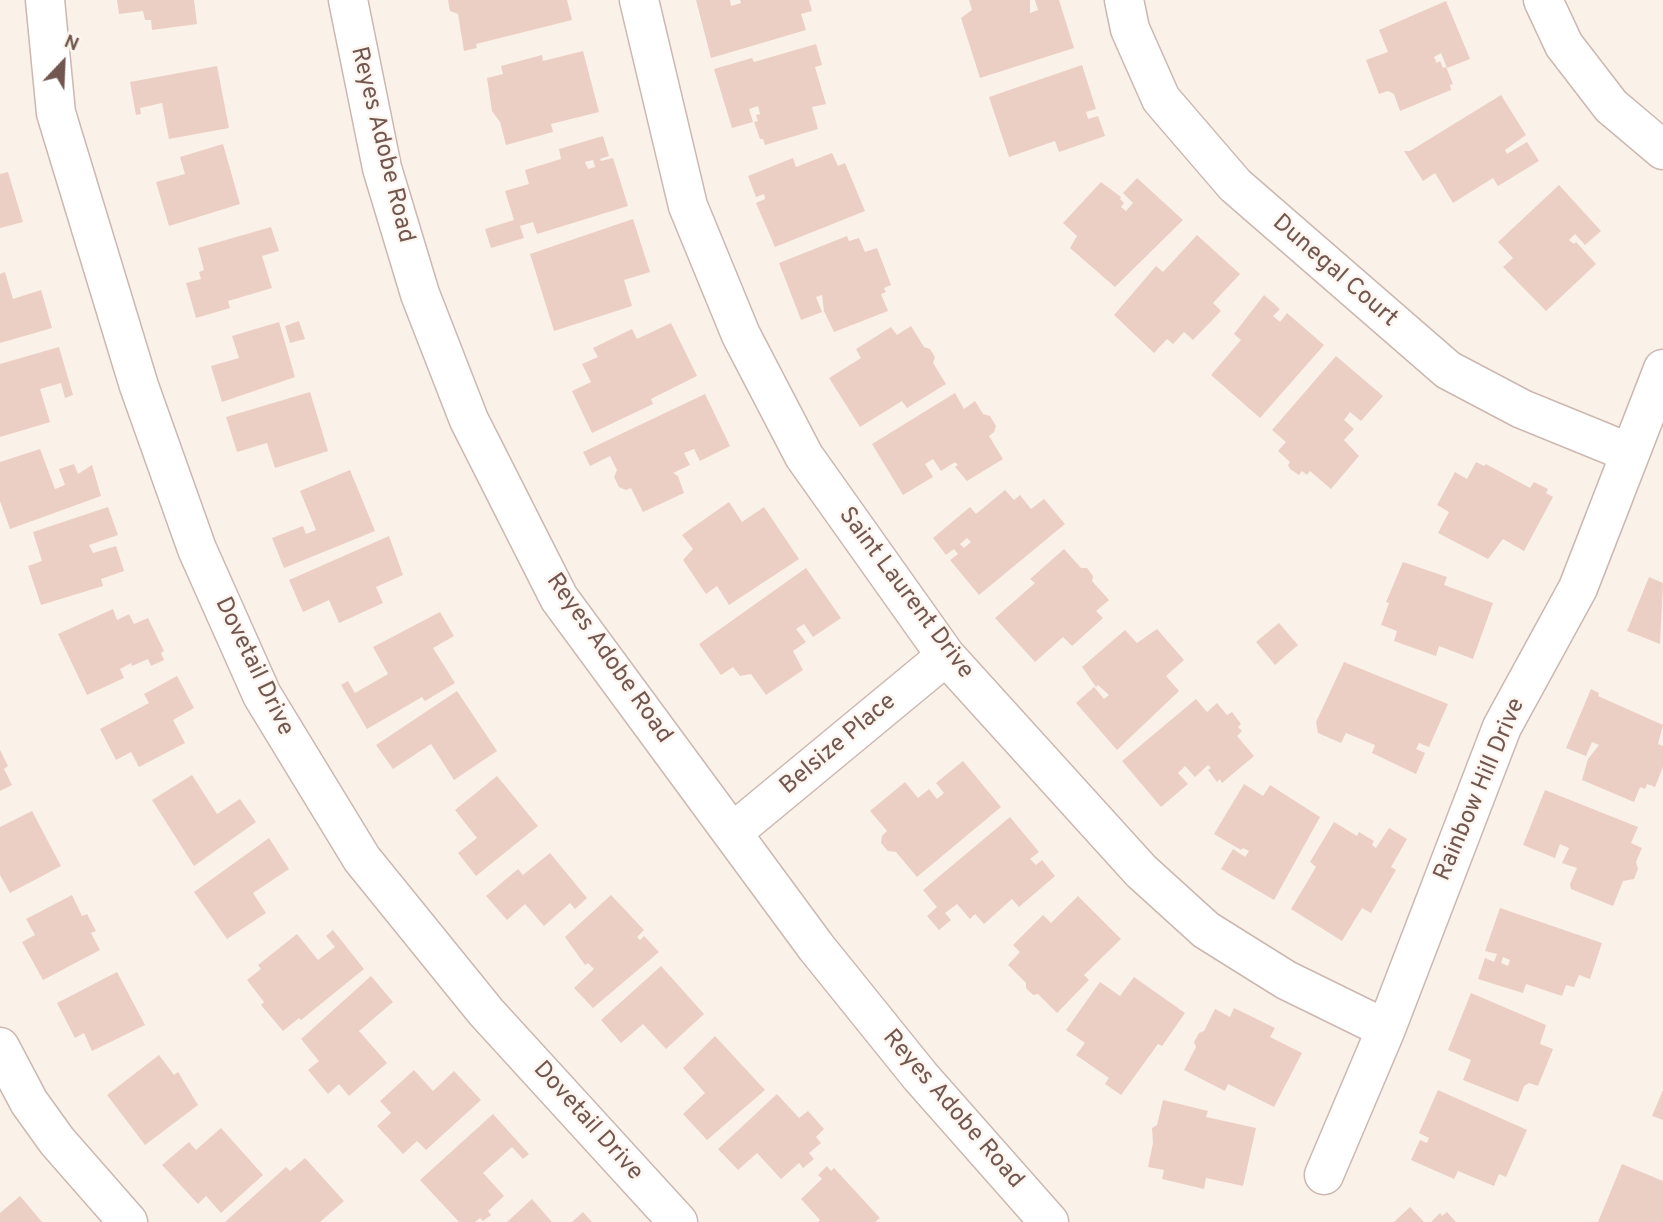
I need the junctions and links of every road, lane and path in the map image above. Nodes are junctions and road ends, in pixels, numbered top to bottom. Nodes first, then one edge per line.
1 (45, 0) edge
2 (348, 0) edge
3 (639, 0) edge
4 (1124, 0) edge
5 (1543, 0) edge
6 (1663, 150) edge
7 (1663, 369) edge
8 (1630, 453) junction
9 (946, 656) junction
10 (733, 834) junction
11 (1386, 1029) junction
12 (0, 1047) edge
13 (14, 1111) edge
14 (1324, 1175) dead end
15 (128, 1222) edge
16 (678, 1222) edge
17 (1049, 1222) edge

1 - 16 street, Dovetail Drive
2 - 10 street, Reyes Adobe Road
3 - 9 street, Saint Laurent Drive
4 - 8 street, Dunegal Court
5 - 6 street
7 - 8 street, Rainbow Hill Drive
8 - 11 street, Rainbow Hill Drive
9 - 10 street, Belsize Place
9 - 11 street, Saint Laurent Drive
10 - 17 street, Reyes Adobe Road
11 - 14 street, Rainbow Hill Drive
12 - 13 street
13 - 15 street

